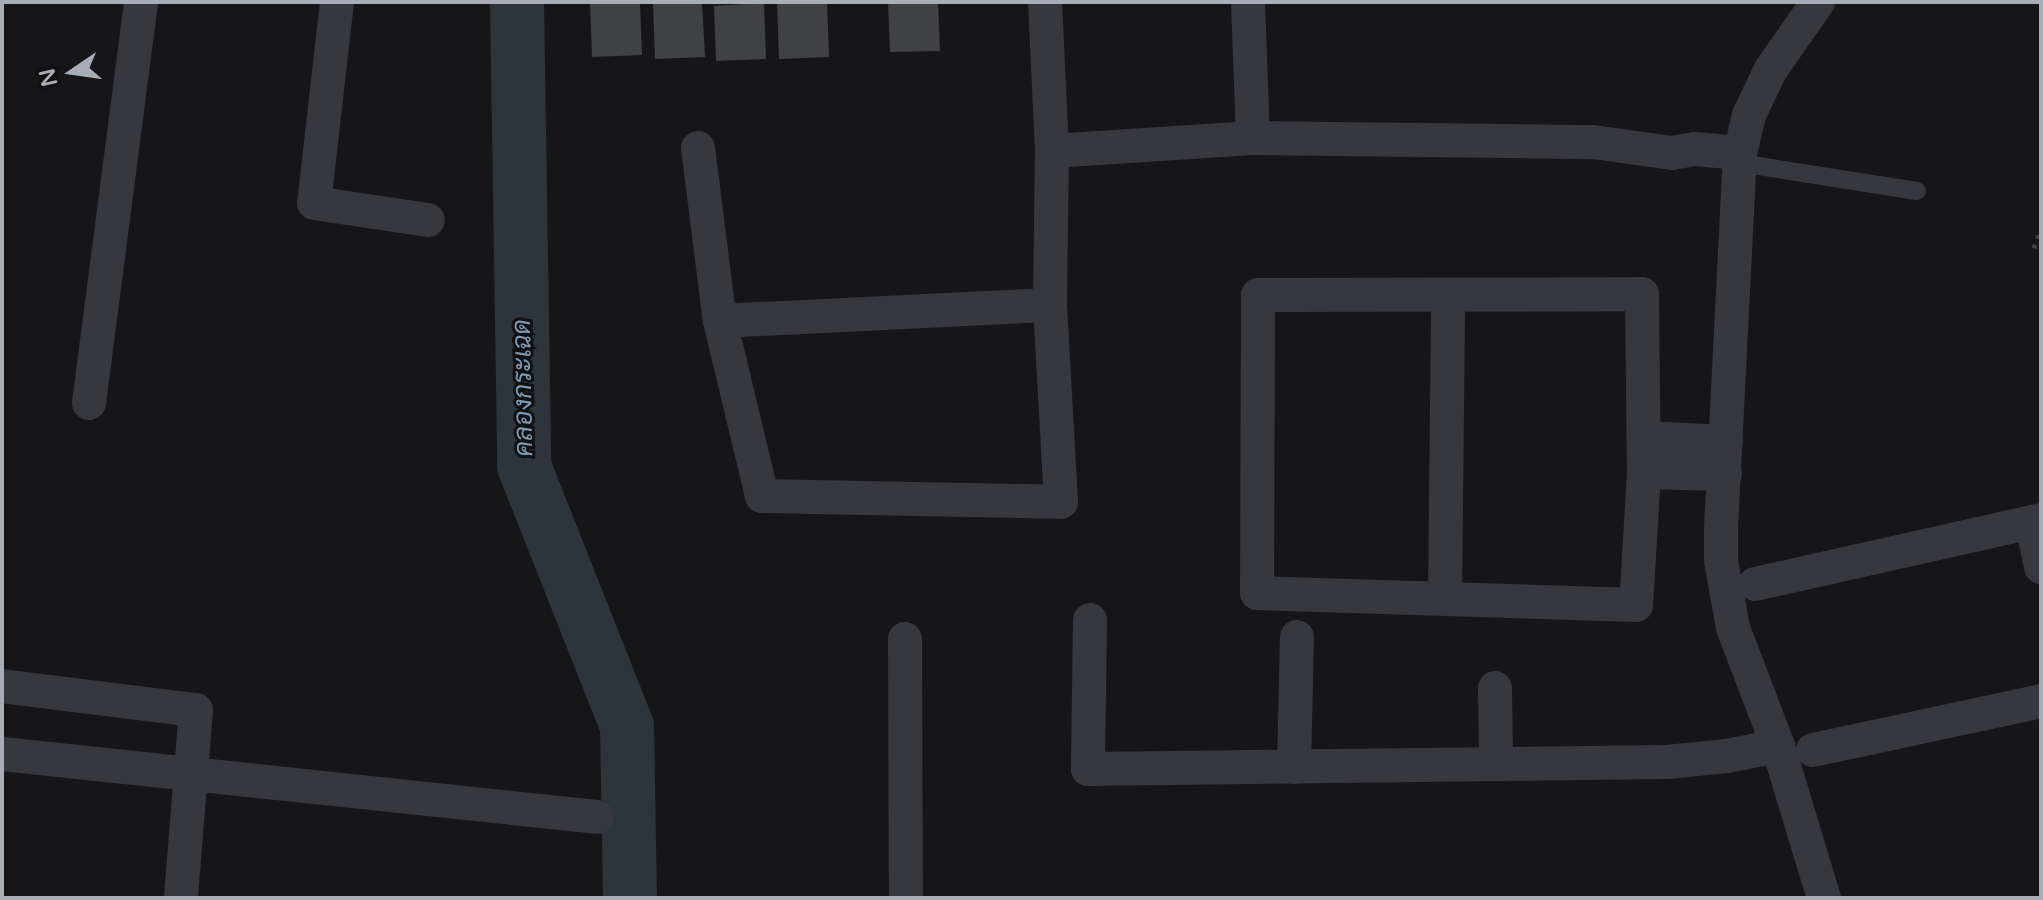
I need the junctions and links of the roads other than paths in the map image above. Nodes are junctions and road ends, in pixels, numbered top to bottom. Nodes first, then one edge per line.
1 (141, 2) edge
2 (337, 2) edge
3 (1045, 2) edge
4 (1248, 2) edge
5 (1818, 2) edge
6 (1253, 138) junction
7 (698, 148) dead end
8 (1052, 151) junction
9 (1739, 163) junction
10 (1917, 191) dead end
11 (428, 220) dead end
12 (1448, 295) junction
13 (1050, 305) junction
14 (720, 321) junction
15 (89, 403) dead end
16 (1644, 438) junction
17 (1726, 458) junction
18 (1644, 472) junction
19 (2036, 521) edge
20 (2041, 567) edge
21 (1755, 584) dead end
22 (1445, 598) junction
23 (1090, 620) dead end
24 (1297, 637) dead end
25 (905, 639) dead end
26 (2, 686) edge
27 (1495, 688) dead end
28 (2041, 701) edge
29 (1778, 746) junction
30 (1813, 750) dead end
31 (2, 754) edge
32 (1496, 764) junction
33 (1294, 767) junction
34 (193, 775) junction
35 (597, 817) dead end
36 (1814, 863) junction
37 (181, 898) edge
38 (906, 898) edge
39 (1812, 898) edge
40 (1824, 898) edge

1 - 15 street
2 - 11 street
3 - 8 street
4 - 6 street
5 - 9 street
6 - 8 street
6 - 9 street
7 - 14 street
8 - 13 street
9 - 10 lane
9 - 17 street
12 - 16 street
12 - 22 street
12 - 22 street
13 - 14 street
13 - 14 street
16 - 17 street
16 - 18 street
17 - 18 street
17 - 29 street
18 - 22 street
19 - 20 street
19 - 21 street
23 - 33 street
24 - 33 street
25 - 38 street
26 - 34 street
27 - 32 street
28 - 30 street
29 - 32 street
29 - 36 street
31 - 34 street
32 - 33 street
34 - 35 street
34 - 37 street
36 - 39 street
36 - 40 street

